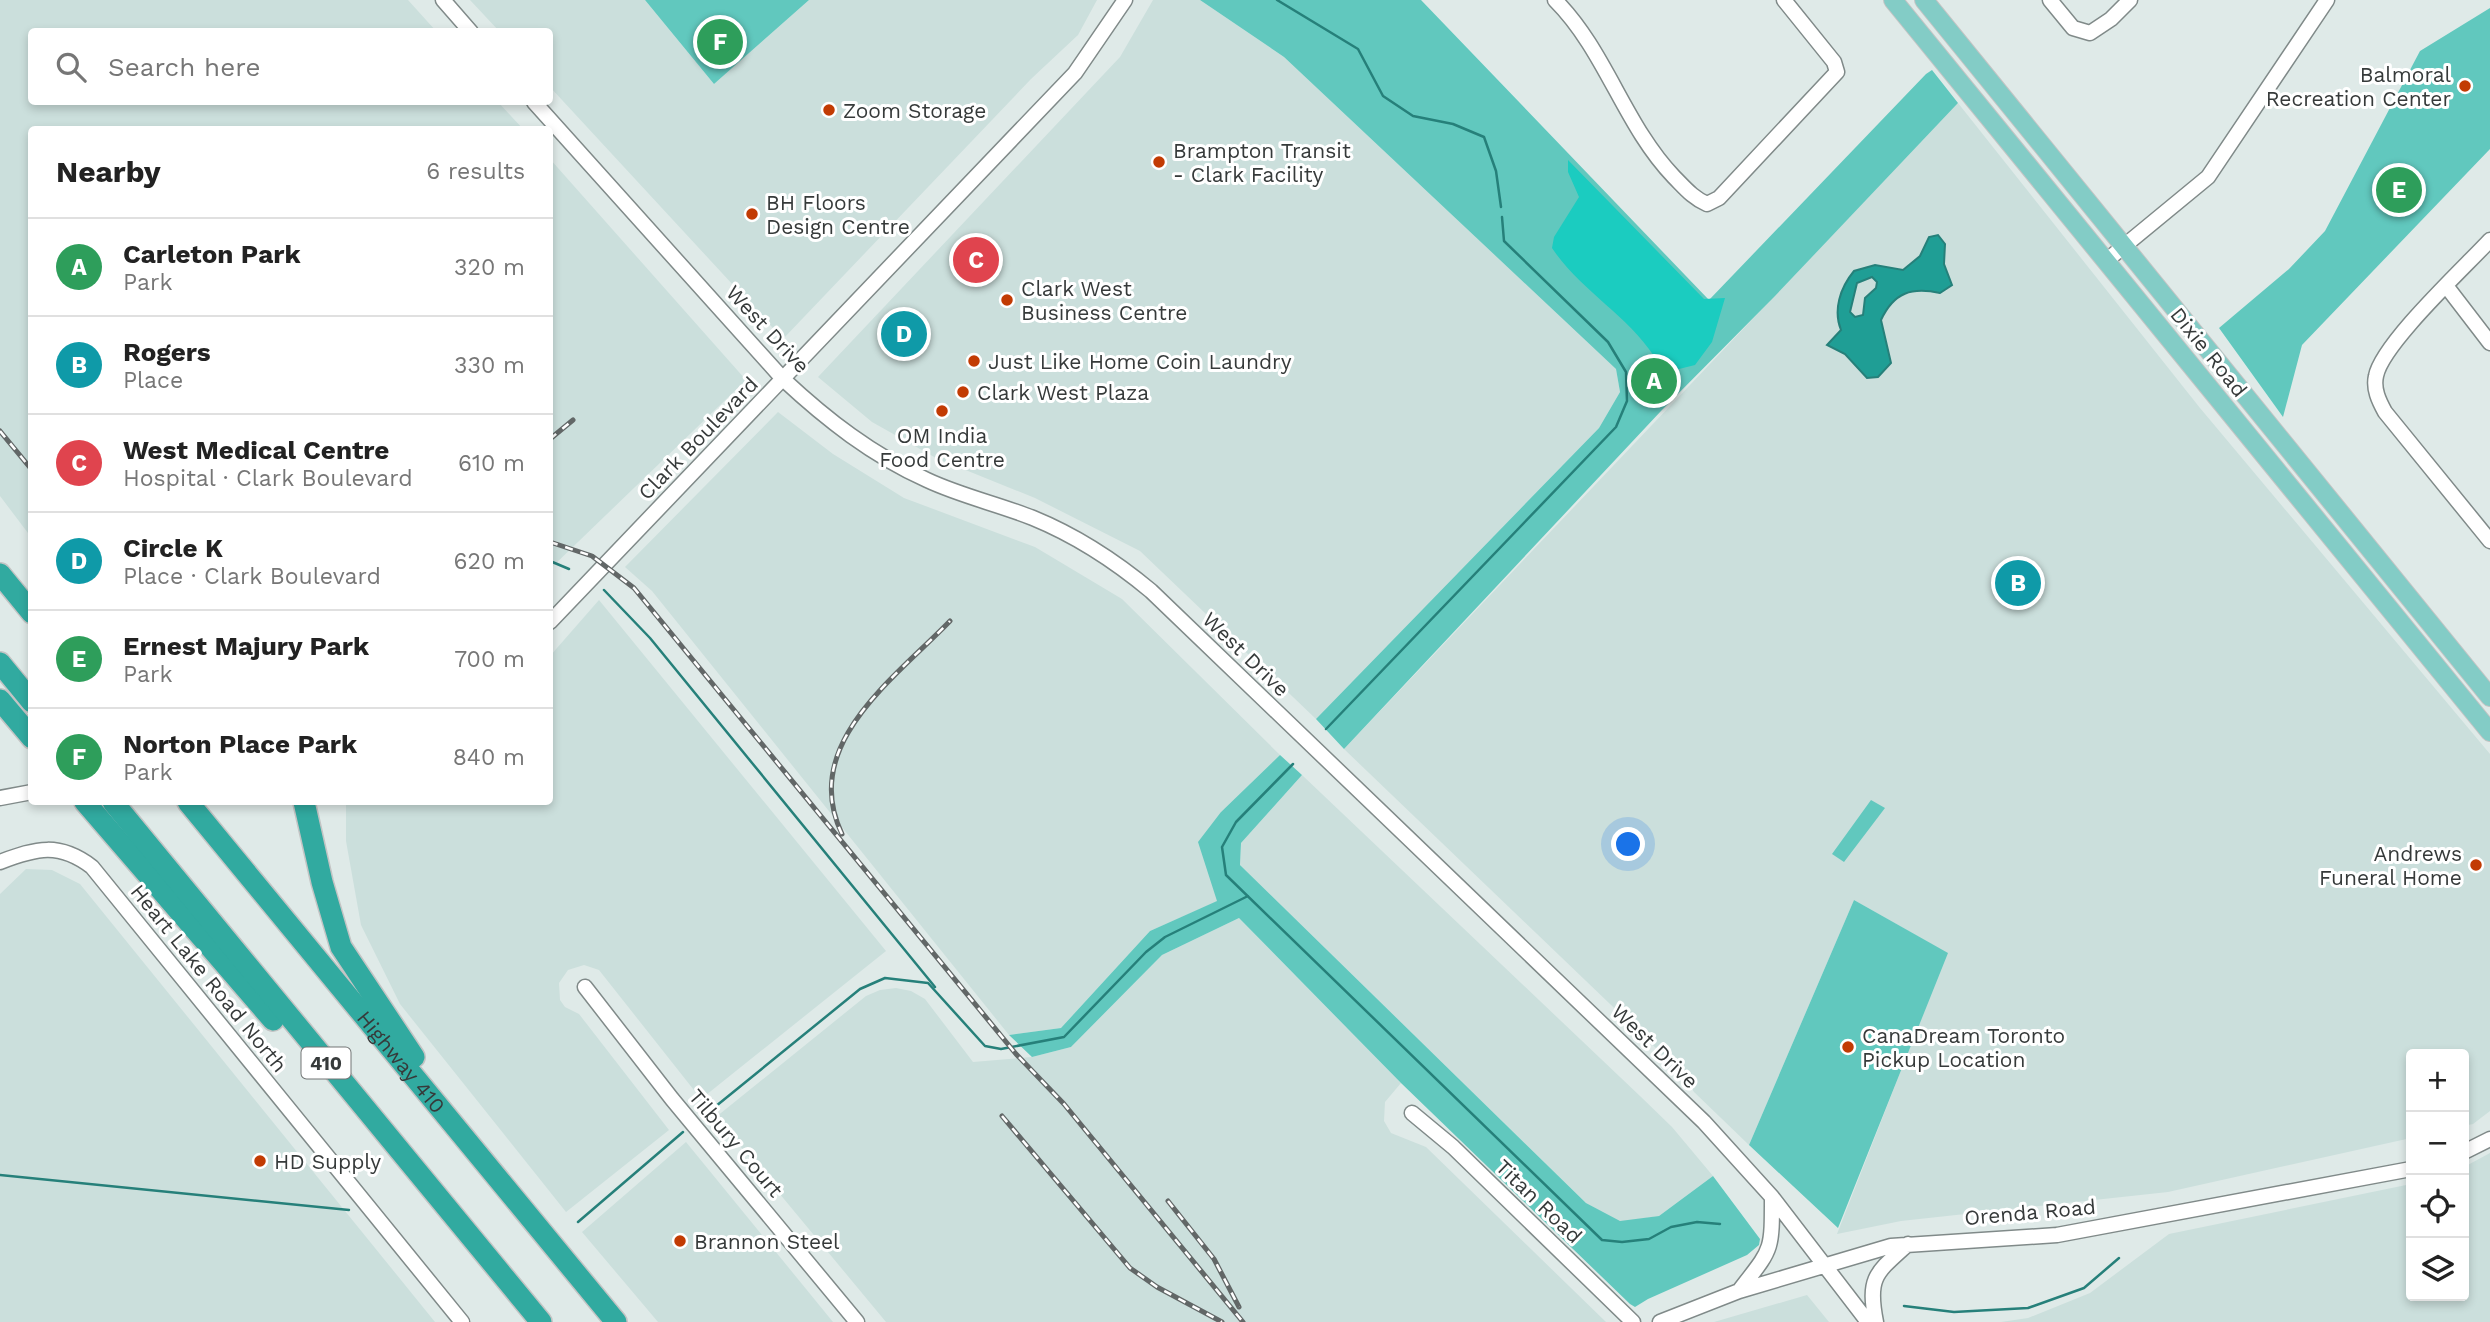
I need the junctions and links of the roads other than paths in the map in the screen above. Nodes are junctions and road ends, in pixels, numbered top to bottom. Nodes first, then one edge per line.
1 (443, 0) edge
2 (1125, 0) edge
3 (1555, 0) edge
4 (1784, 0) edge
5 (1893, 0) edge
6 (1924, 0) edge
7 (2050, 0) edge
8 (2130, 0) edge
9 (2328, 0) edge
10 (468, 28) edge
11 (537, 105) edge
12 (2490, 240) edge
13 (2125, 247) junction
14 (2106, 261) junction
15 (2447, 287) junction
16 (2490, 343) edge
17 (783, 379) junction
18 (2490, 541) edge
19 (0, 574) edge
20 (28, 607) edge
21 (553, 619) edge
22 (0, 663) edge
23 (28, 697) edge
24 (2490, 697) edge
25 (0, 700) edge
26 (2490, 732) edge
27 (28, 733) edge
28 (28, 793) edge
29 (0, 798) edge
30 (88, 805) edge
31 (115, 805) edge
32 (190, 805) edge
33 (305, 805) edge
34 (0, 862) edge
35 (585, 987) dead end
36 (1412, 1113) dead end
37 (375, 1123) junction
38 (455, 1125) junction
39 (2490, 1139) edge
40 (2469, 1150) edge
41 (2406, 1169) edge
42 (1772, 1198) junction
43 (1909, 1243) junction
44 (1824, 1266) junction
45 (1739, 1291) junction
46 (462, 1322) edge
47 (541, 1322) edge
48 (616, 1322) edge
49 (857, 1322) edge
50 (1633, 1322) edge
51 (1660, 1322) edge
52 (1868, 1322) edge
53 (1876, 1322) edge

1 - 10 street
2 - 17 street, Clark Boulevard
3 - 4 street
5 - 14 main road, Dixie Road
6 - 13 main road, Dixie Road
7 - 8 street
9 - 13 street
11 - 17 street, West Drive
12 - 15 street
13 - 14 street
13 - 24 main road, Dixie Road
14 - 26 main road, Dixie Road
15 - 16 street
15 - 18 street
17 - 21 street, Clark Boulevard
17 - 42 street, West Drive
19 - 20 highway
22 - 23 highway
25 - 27 highway
28 - 29 street
30 - 37 highway
31 - 37 highway, 410
32 - 38 highway, Highway 410 / 410
33 - 38 highway
34 - 46 street, Heart Lake Road North
35 - 49 street, Tilbury Court
36 - 50 street, Titan Road
37 - 47 highway, 410
38 - 48 highway, Highway 410 / 410
39 - 40 street
41 - 43 street, Orenda Road
42 - 44 street, West Drive
42 - 45 street
43 - 44 street, Orenda Road
43 - 53 street
44 - 45 street, Orenda Road
44 - 52 street, West Drive
45 - 51 street, Orenda Road

